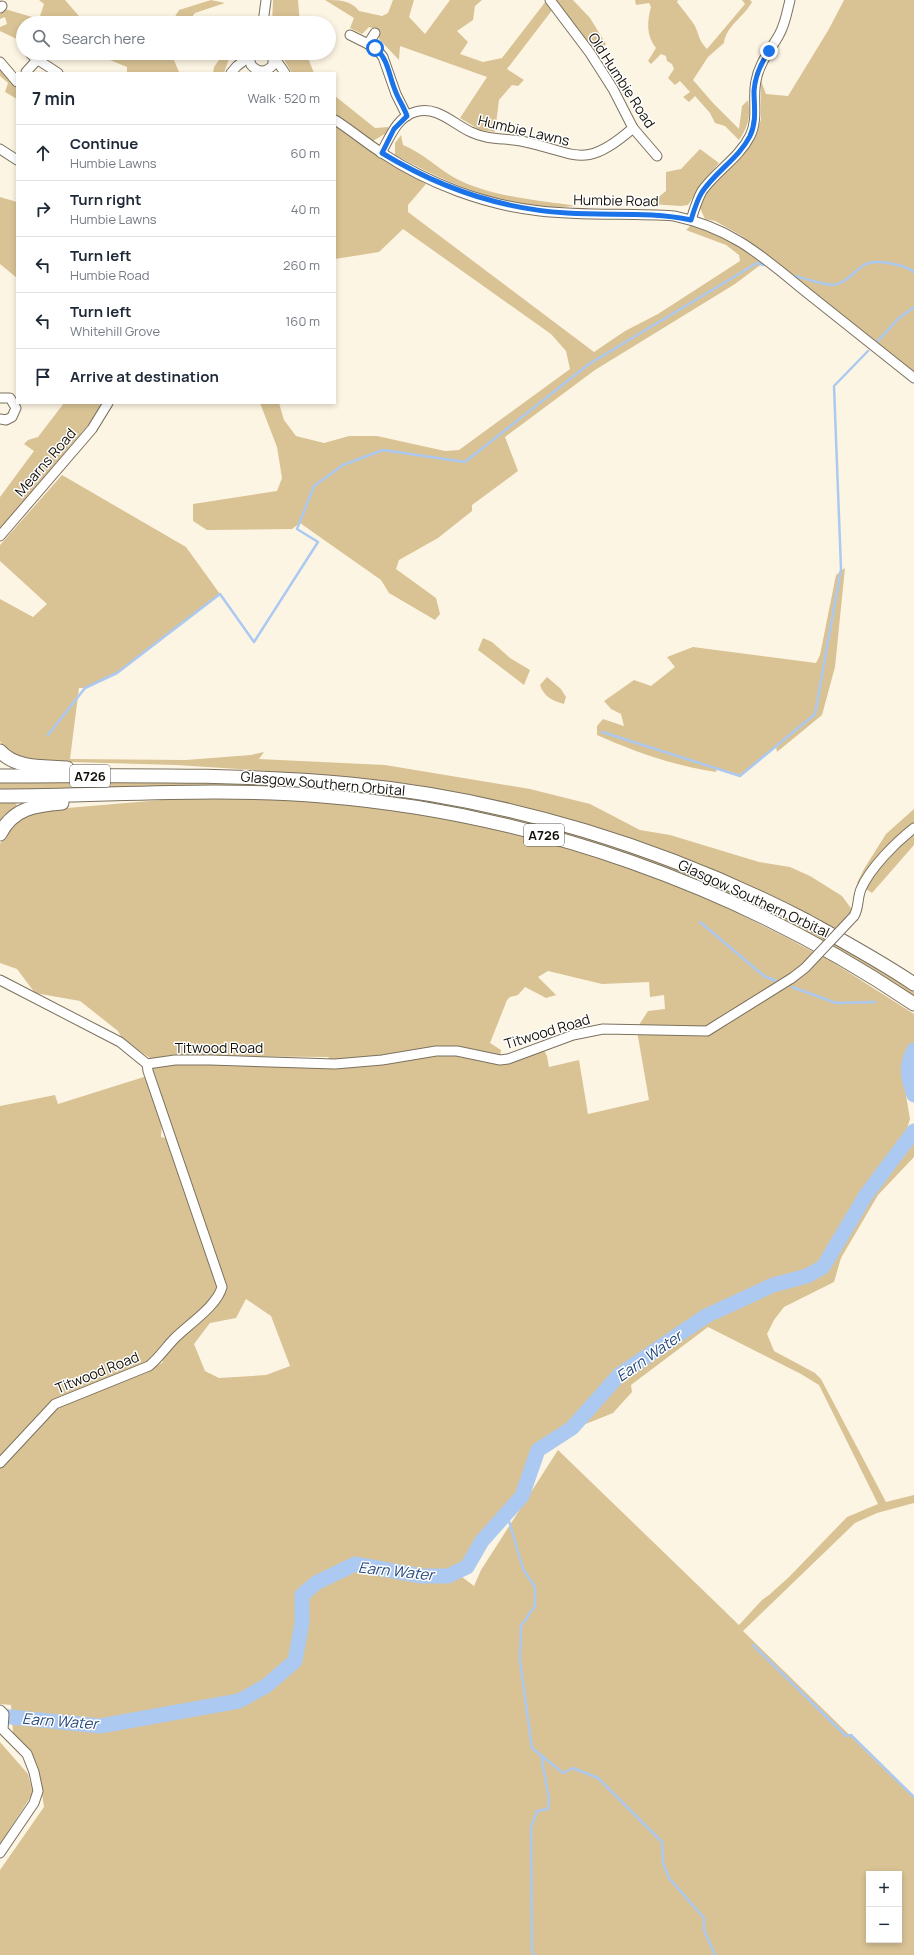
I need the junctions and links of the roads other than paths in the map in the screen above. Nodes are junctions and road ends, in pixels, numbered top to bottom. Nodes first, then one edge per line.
1 (266, 0) edge
2 (550, 0) edge
3 (790, 0) edge
4 (265, 16) edge
5 (375, 33) dead end
6 (350, 35) dead end
7 (368, 44) junction
8 (37, 60) joint
9 (244, 60) edge
10 (250, 60) edge
11 (274, 60) edge
12 (277, 60) edge
13 (0, 62) edge
14 (26, 72) dead end
15 (56, 72) edge
16 (232, 72) edge
17 (261, 72) edge
18 (284, 72) edge
19 (16, 81) edge
20 (407, 116) junction
21 (336, 121) edge
22 (633, 128) junction
23 (0, 149) edge
24 (382, 153) junction
25 (658, 156) dead end
26 (16, 159) edge
27 (691, 220) junction
28 (914, 378) edge
29 (0, 398) edge
30 (15, 399) edge
31 (107, 404) edge
32 (0, 419) edge
33 (0, 536) edge
34 (0, 751) edge
35 (180, 775) junction
36 (0, 776) edge
37 (152, 793) junction
38 (0, 796) edge
39 (914, 828) edge
40 (0, 834) edge
41 (0, 980) edge
42 (911, 982) edge
43 (909, 1001) edge
44 (148, 1064) junction
45 (0, 1463) edge
46 (2, 1712) edge
47 (0, 1853) edge

1 - 4 street
2 - 22 street, Old Humbie Road
3 - 27 street
5 - 7 street
6 - 7 street
7 - 20 street
8 - 14 street
8 - 15 street
9 - 16 street
10 - 17 street
11 - 17 street
12 - 18 street
13 - 19 street
20 - 22 street, Humbie Lawns
20 - 24 street
21 - 24 street, Humbie Road
22 - 25 street, Old Humbie Road
23 - 26 street
24 - 27 street, Humbie Road
27 - 28 street, Humbie Road
29 - 30 street
30 - 32 street
31 - 33 street, Mearns Road
34 - 35 highway
35 - 36 highway, Glasgow Southern Orbital / A726
35 - 42 highway, Glasgow Southern Orbital / A726
37 - 38 highway, Glasgow Southern Orbital / A726
37 - 40 highway
37 - 43 highway, Glasgow Southern Orbital / A726
39 - 44 street, Titwood Road, bridge
41 - 44 street
44 - 45 street, Titwood Road
46 - 47 street

